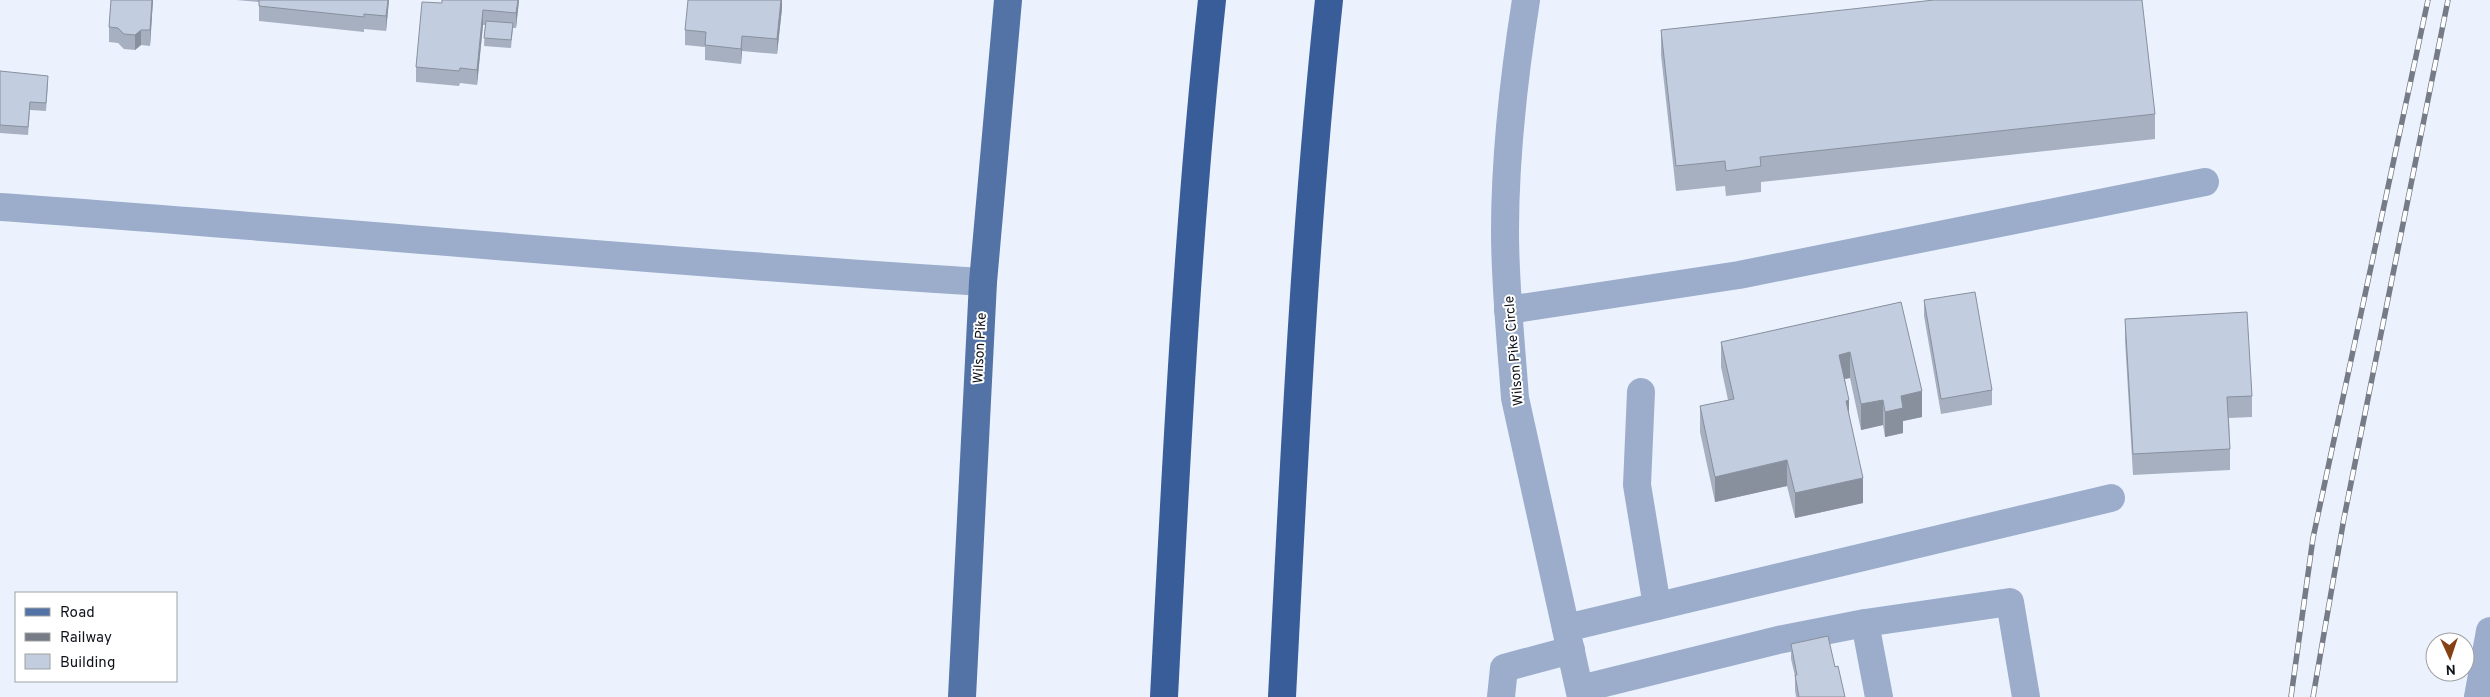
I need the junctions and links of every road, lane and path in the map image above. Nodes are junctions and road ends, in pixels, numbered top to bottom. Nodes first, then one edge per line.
1 (1008, 0) edge
2 (1212, 0) edge
3 (1329, 0) edge
4 (1526, 0) edge
5 (2205, 182) dead end
6 (0, 207) edge
7 (982, 282) junction
8 (1508, 310) junction
9 (1641, 392) dead end
10 (2111, 498) dead end
11 (1657, 606) junction
12 (1865, 623) junction
13 (2490, 631) edge
14 (1568, 639) junction
15 (1581, 693) edge
16 (962, 697) edge
17 (1164, 697) edge
18 (1282, 697) edge
19 (1502, 697) edge
20 (1879, 697) edge
21 (2026, 697) edge
22 (2478, 697) edge

1 - 7 main road, Wilson Pike
2 - 17 highway
3 - 18 highway
4 - 8 street, Wilson Pike Circle
5 - 8 street
6 - 7 street
7 - 16 main road, Wilson Pike
8 - 14 street, Wilson Pike Circle
9 - 11 street
10 - 11 street
11 - 14 street
12 - 15 street
12 - 20 street
12 - 21 street
13 - 22 street
14 - 15 street, Wilson Pike Circle
14 - 19 street

